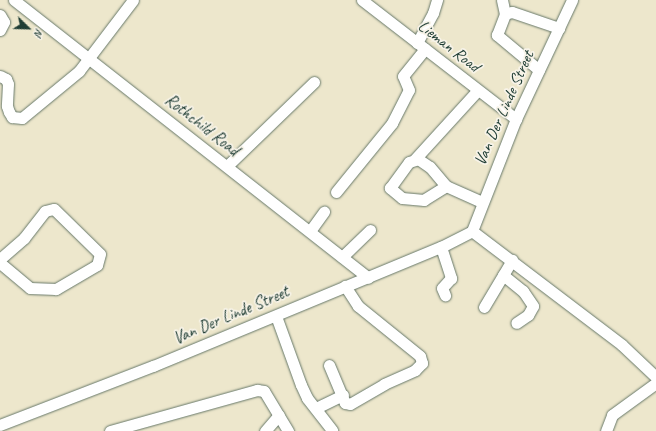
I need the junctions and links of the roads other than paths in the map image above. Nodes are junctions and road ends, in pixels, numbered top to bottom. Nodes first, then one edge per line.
1 (14, 0) edge
2 (133, 0) edge
3 (362, 0) edge
4 (437, 0) edge
5 (502, 0) edge
6 (572, 0) edge
7 (505, 14) junction
8 (0, 15) edge
9 (559, 28) junction
10 (0, 30) edge
11 (421, 46) junction
12 (87, 58) junction
13 (539, 70) junction
14 (0, 76) edge
15 (314, 82) dead end
16 (478, 90) junction
17 (3, 108) edge
18 (516, 119) junction
19 (415, 159) junction
20 (227, 166) junction
21 (446, 186) junction
22 (336, 192) dead end
23 (482, 202) junction
24 (324, 212) dead end
25 (370, 230) dead end
26 (472, 231) junction
27 (310, 232) junction
28 (441, 247) junction
29 (342, 257) junction
30 (0, 258) edge
31 (512, 260) junction
32 (0, 263) edge
33 (503, 275) junction
34 (368, 278) junction
35 (345, 286) junction
36 (445, 295) dead end
37 (484, 307) dead end
38 (276, 316) junction
39 (516, 323) dead end
40 (329, 365) dead end
41 (656, 376) edge
42 (656, 384) edge
43 (343, 395) junction
44 (316, 408) junction
45 (279, 415) junction
46 (0, 425) edge
47 (332, 430) dead end
48 (110, 431) edge
49 (265, 431) edge
50 (288, 431) edge
51 (606, 431) edge

1 - 12 street, Rothchild Road
2 - 12 street
3 - 11 street, Lieman Road
4 - 11 street
5 - 7 street
6 - 9 street, Van Der Linde Street
7 - 9 street
7 - 13 street
8 - 10 street
9 - 13 street, Van Der Linde Street
11 - 16 street, Lieman Road
11 - 22 street
12 - 17 street
12 - 20 street, Rothchild Road
13 - 18 street, Van Der Linde Street
14 - 17 street
15 - 20 street
16 - 18 street, Lieman Road
16 - 19 street
18 - 23 street, Van Der Linde Street
19 - 21 street
19 - 21 street
20 - 27 street, Rothchild Road
21 - 23 street
23 - 26 street, Van Der Linde Street
24 - 27 street
25 - 29 street
26 - 28 street, Van Der Linde Street
26 - 31 street
27 - 29 street, Rothchild Road
28 - 34 street, Van Der Linde Street
28 - 36 street
29 - 34 street, Rothchild Road
30 - 32 street
31 - 33 street
31 - 41 street
33 - 37 street
33 - 39 street
34 - 35 street, Van Der Linde Street
35 - 38 street, Van Der Linde Street
35 - 43 street
38 - 44 street
38 - 46 street, Van Der Linde Street
40 - 43 street
42 - 51 street
43 - 44 street
44 - 47 street
45 - 48 street
45 - 49 street
45 - 50 street

